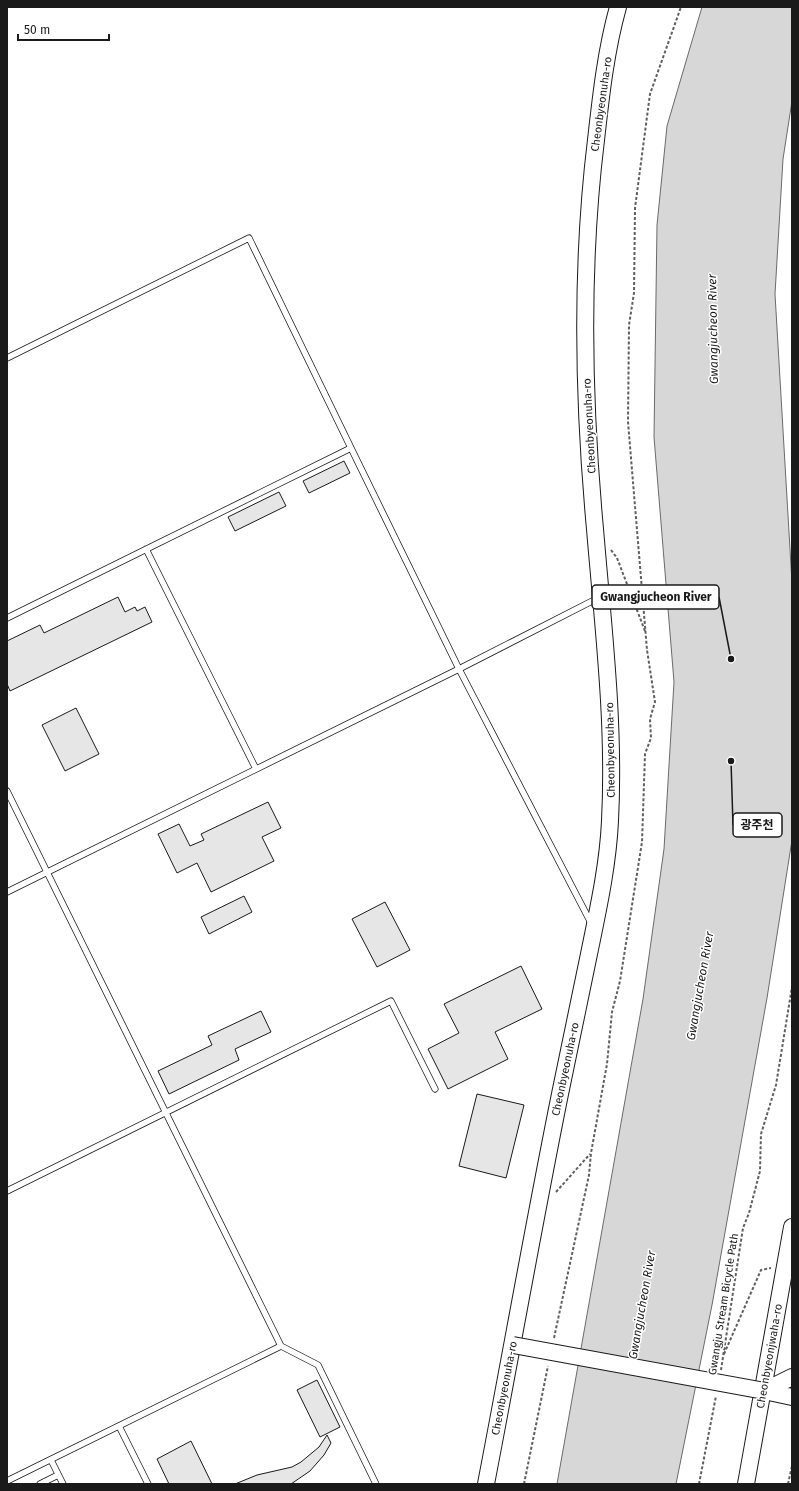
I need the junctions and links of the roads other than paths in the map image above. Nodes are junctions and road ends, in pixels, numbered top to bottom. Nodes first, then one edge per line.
1 (618, 7) edge
2 (7, 358) edge
3 (351, 448) junction
4 (146, 549) junction
5 (602, 596) junction
6 (7, 618) edge
7 (459, 669) junction
8 (256, 769) junction
9 (7, 791) edge
10 (47, 872) junction
11 (7, 892) edge
12 (594, 929) junction
13 (435, 1089) dead end
14 (166, 1113) junction
15 (7, 1191) edge
16 (792, 1228) edge
17 (513, 1345) junction
18 (281, 1346) junction
19 (792, 1377) edge
20 (764, 1391) junction
21 (792, 1397) edge
22 (120, 1426) junction
23 (51, 1460) junction
24 (58, 1475) junction
25 (7, 1481) edge
26 (40, 1484) edge
27 (62, 1484) edge
28 (148, 1484) edge
29 (376, 1484) edge
30 (486, 1484) edge
31 (746, 1484) edge

1 - 5 street, Cheonbyeonuha-ro
2 - 3 lane
3 - 4 lane
3 - 7 lane
4 - 6 lane
4 - 8 lane
5 - 7 lane
5 - 12 street, Cheonbyeonuha-ro
7 - 8 lane
7 - 12 lane
8 - 10 lane
9 - 10 lane
10 - 11 lane
10 - 14 lane
12 - 17 street, Cheonbyeonuha-ro
13 - 14 lane
14 - 15 lane
14 - 18 lane
16 - 20 street, Cheonbyeonjwaha-ro
17 - 20 street, bridge
17 - 30 street, Cheonbyeonuha-ro
18 - 22 lane
18 - 29 lane
19 - 20 street
20 - 21 street
20 - 31 street, Cheonbyeonjwaha-ro
22 - 23 lane
22 - 28 lane
23 - 24 lane
23 - 25 lane
24 - 26 lane
24 - 27 lane

